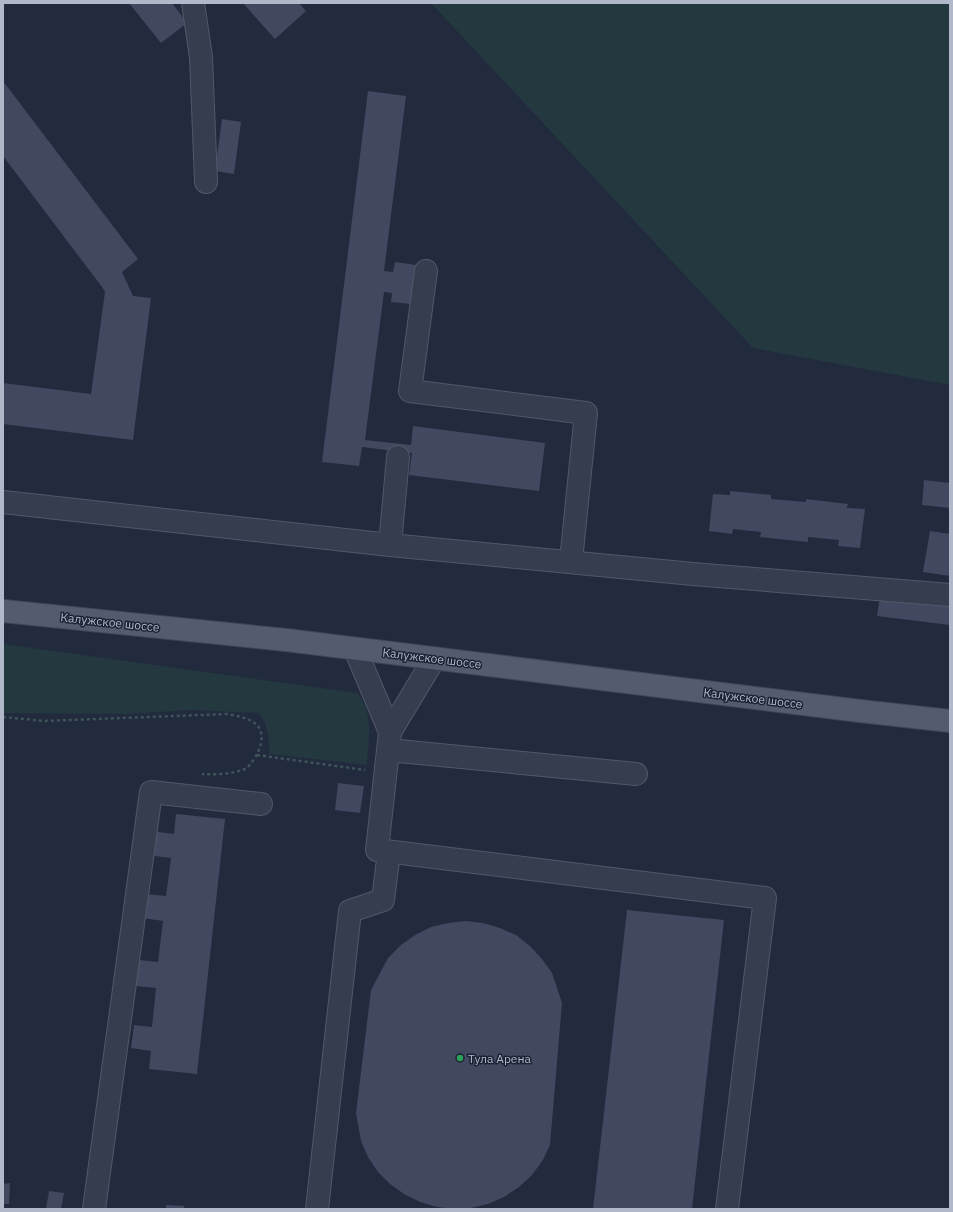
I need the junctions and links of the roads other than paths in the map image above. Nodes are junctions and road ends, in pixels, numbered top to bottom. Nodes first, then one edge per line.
1 (193, 3) edge
2 (206, 182) dead end
3 (426, 271) dead end
4 (398, 457) dead end
5 (3, 502) edge
6 (390, 544) junction
7 (571, 561) junction
8 (950, 595) edge
9 (3, 611) edge
10 (355, 649) junction
11 (434, 659) junction
12 (950, 721) edge
13 (389, 741) junction
14 (636, 774) dead end
15 (261, 804) dead end
16 (389, 852) junction
17 (94, 1209) edge
18 (318, 1209) edge
19 (727, 1209) edge

1 - 2 street
3 - 7 street
4 - 6 street
5 - 6 street
6 - 7 street
7 - 8 street
9 - 10 main road, Калужское шоссе
10 - 11 main road, Калужское шоссе
10 - 13 street
11 - 12 main road, Калужское шоссе
11 - 13 street
13 - 14 street
13 - 16 street
15 - 17 street
16 - 18 street
16 - 19 street

